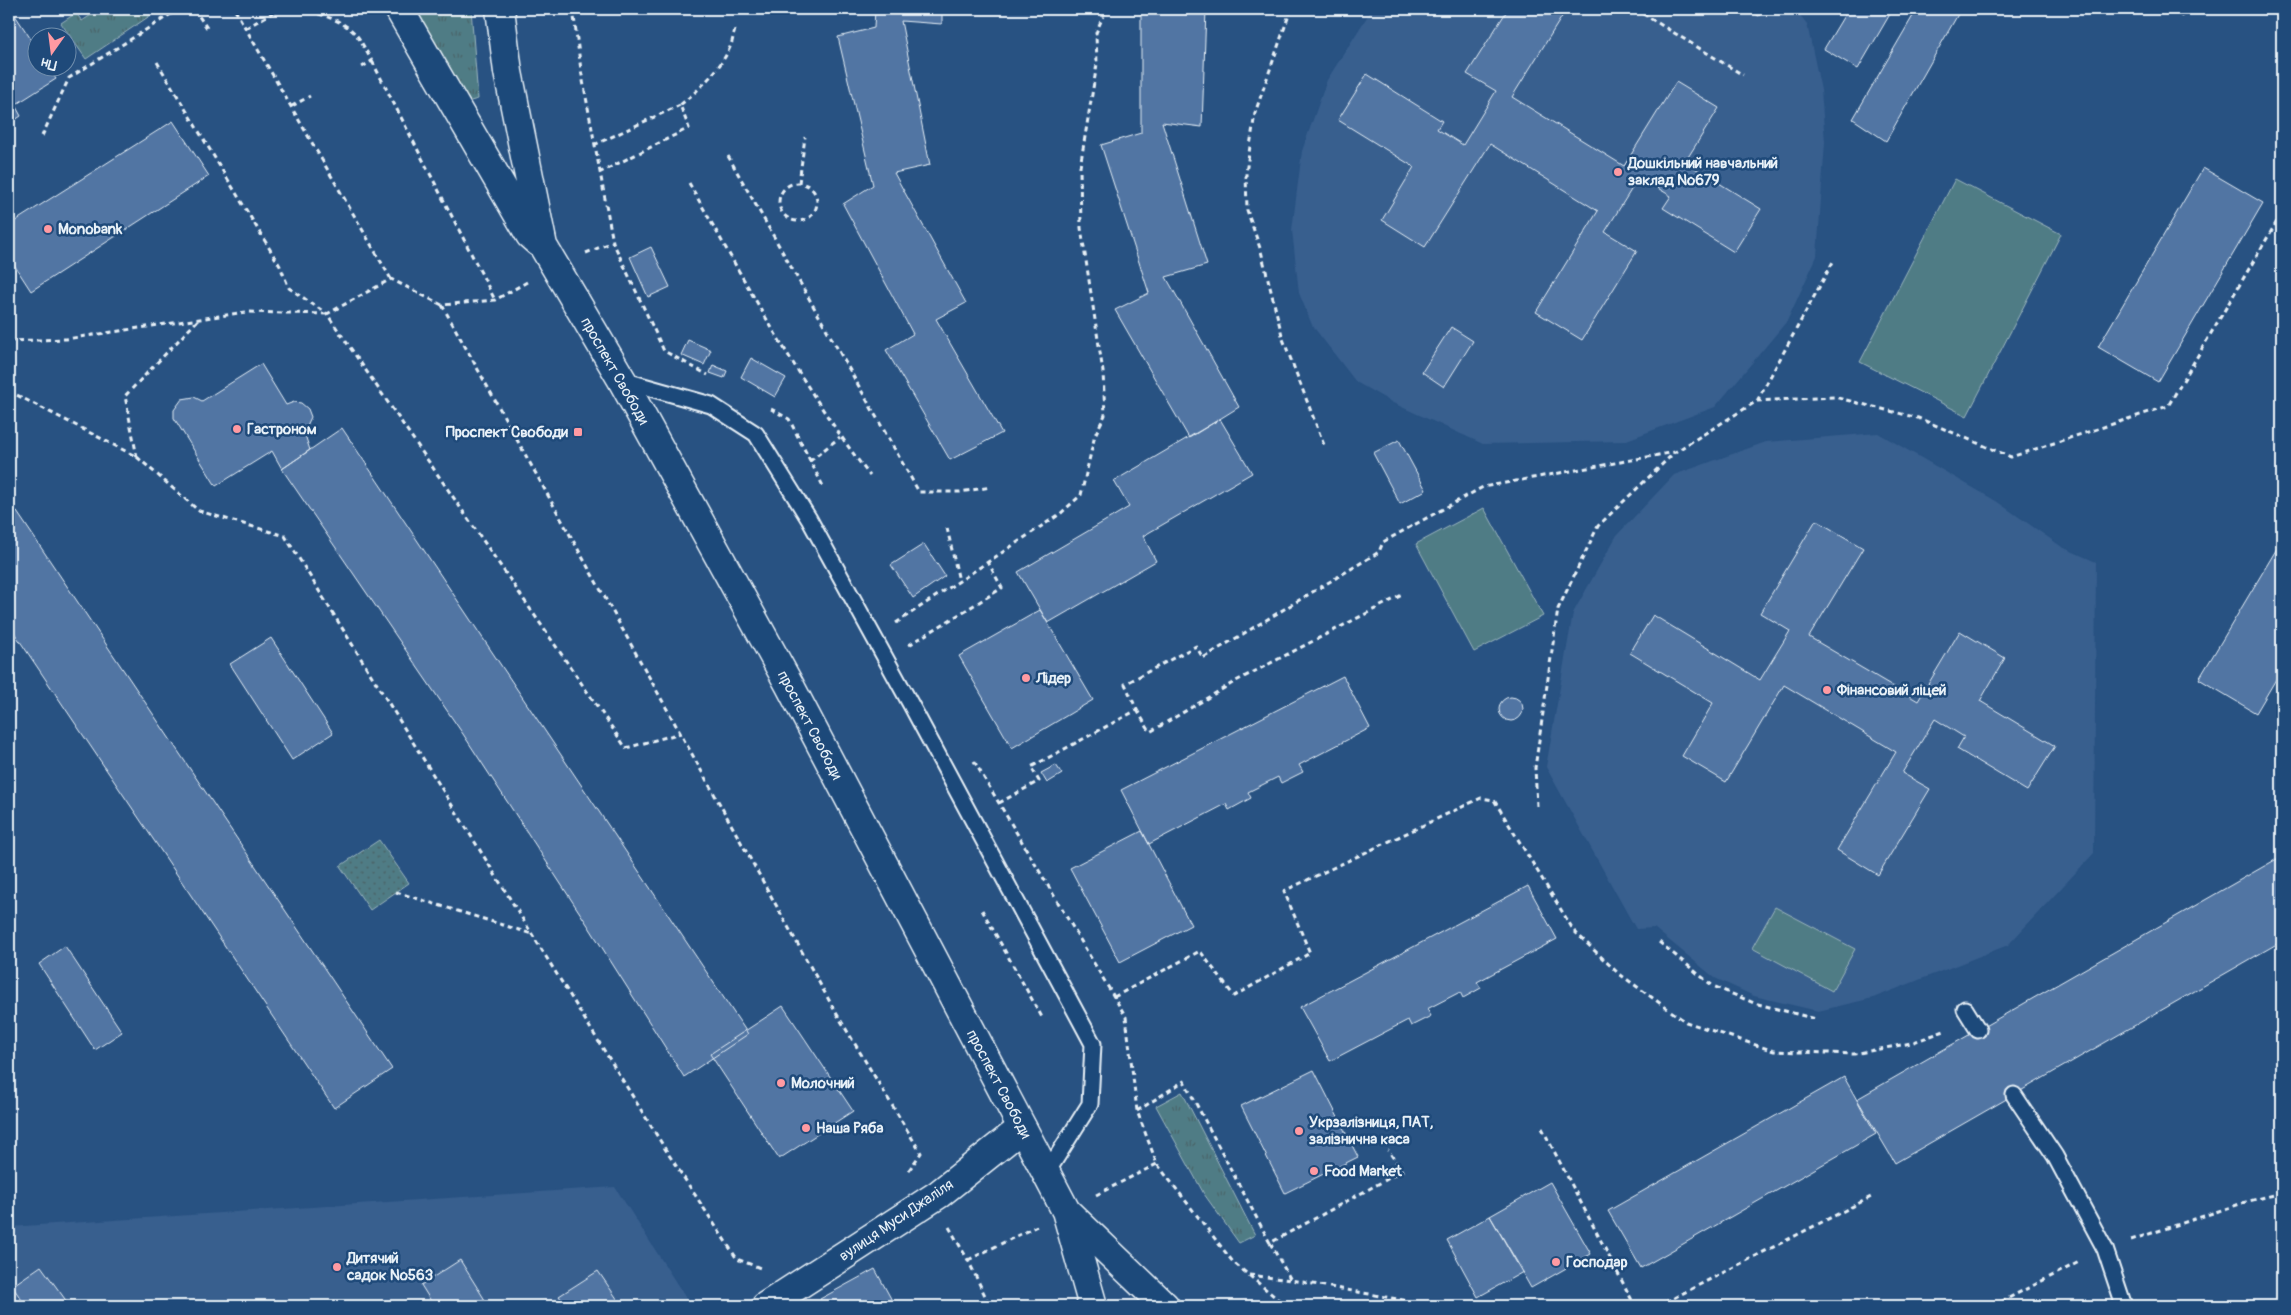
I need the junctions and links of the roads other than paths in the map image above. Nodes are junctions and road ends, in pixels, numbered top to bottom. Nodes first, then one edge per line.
1 (399, 9) edge
2 (500, 9) edge
3 (549, 257) junction
4 (622, 380) junction
5 (1965, 1009) dead end
6 (1978, 1030) dead end
7 (2014, 1095) dead end
8 (1022, 1128) junction
9 (1046, 1174) junction
10 (1066, 1211) junction
11 (766, 1306) edge
12 (1093, 1306) edge
13 (1165, 1306) edge
14 (2124, 1306) edge

1 - 3 street, проспект Свободи
2 - 3 street, проспект Свободи
3 - 4 street, проспект Свободи
4 - 8 street, проспект Свободи
4 - 9 lane
5 - 6 lane
7 - 14 lane
8 - 9 street, проспект Свободи
8 - 11 street, вулиця Муси Джаліля
9 - 10 street, проспект Свободи
10 - 12 street, проспект Свободи
10 - 13 street, проспект Свободи

